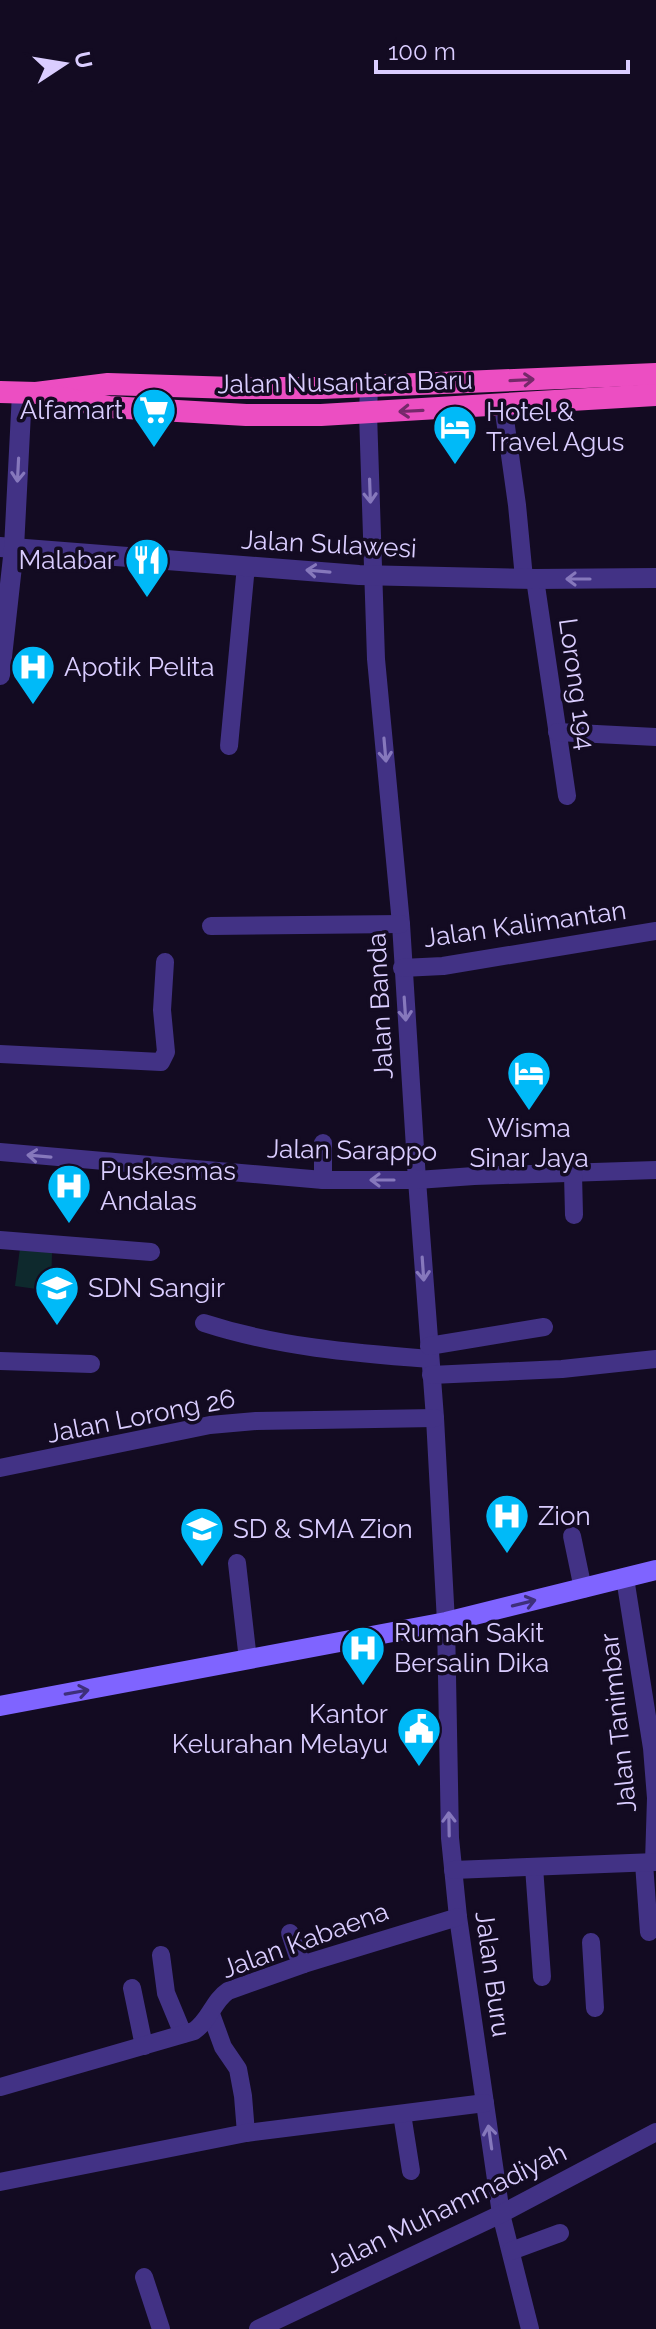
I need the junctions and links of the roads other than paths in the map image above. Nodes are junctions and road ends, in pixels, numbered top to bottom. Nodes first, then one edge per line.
1 (656, 374) edge
2 (369, 387) junction
3 (20, 393) edge
4 (656, 395) edge
5 (503, 405) junction
6 (368, 413) junction
7 (7, 547) edge
8 (246, 566) junction
9 (373, 575) junction
10 (530, 578) junction
11 (656, 578) edge
12 (0, 675) edge
13 (557, 732) junction
14 (656, 737) edge
15 (229, 746) dead end
16 (567, 796) dead end
17 (401, 924) junction
18 (211, 926) dead end
19 (656, 931) edge
20 (165, 962) dead end
21 (402, 968) junction
22 (0, 1054) edge
23 (323, 1143) dead end
24 (0, 1152) edge
25 (656, 1170) edge
26 (573, 1174) junction
27 (323, 1180) junction
28 (417, 1180) junction
29 (574, 1215) dead end
30 (0, 1240) edge
31 (151, 1252) dead end
32 (204, 1323) dead end
33 (544, 1327) dead end
34 (656, 1359) edge
35 (430, 1360) junction
36 (0, 1361) edge
37 (91, 1364) dead end
38 (435, 1418) junction
39 (0, 1468) edge
40 (572, 1536) dead end
41 (237, 1563) dead end
42 (656, 1570) edge
43 (625, 1578) junction
44 (583, 1589) junction
45 (446, 1622) junction
46 (248, 1660) junction
47 (0, 1706) edge
48 (654, 1747) edge
49 (651, 1862) edge
50 (534, 1867) junction
51 (453, 1870) junction
52 (458, 1917) junction
53 (649, 1932) dead end
54 (290, 1933) dead end
55 (591, 1942) dead end
56 (161, 1955) dead end
57 (304, 1964) junction
58 (542, 1977) dead end
59 (132, 1988) dead end
60 (595, 2008) dead end
61 (211, 2014) junction
62 (183, 2034) junction
63 (144, 2046) junction
64 (0, 2087) edge
65 (485, 2103) junction
66 (402, 2114) junction
67 (656, 2132) edge
68 (246, 2133) junction
69 (411, 2171) dead end
70 (0, 2182) edge
71 (501, 2214) junction
72 (560, 2233) dead end
73 (511, 2251) junction
74 (144, 2277) dead end
75 (161, 2329) edge
76 (258, 2329) edge
77 (530, 2329) edge

2 -> 1 highway, Jalan Nusantara Baru
2 - 3 highway, Jalan Nusantara Baru
2 - 6 street, Jalan Banda
3 - 6 highway, Jalan Nusantara Baru
3 -> 7 street
4 - 5 highway, Jalan Nusantara Baru
5 -> 6 highway, Jalan Nusantara Baru
5 - 10 street, Lorong 194
6 -> 9 street, Jalan Banda
7 - 8 street, Jalan Sulawesi
7 - 12 street
9 -> 8 street, Jalan Sulawesi
8 - 15 street
9 - 10 street, Jalan Sulawesi
9 -> 17 street, Jalan Banda
11 -> 10 street, Jalan Sulawesi
10 - 13 street, Lorong 194
13 - 14 street
13 - 16 street, Lorong 194
17 - 18 street
17 - 21 street, Jalan Banda
19 - 21 street, Jalan Kalimantan
20 - 22 street
21 -> 28 street, Jalan Banda
23 - 27 street
27 -> 24 street, Jalan Sarappo
25 - 26 street, Jalan Sarappo
26 - 28 street, Jalan Sarappo
26 - 29 street
28 -> 27 street, Jalan Sarappo
28 -> 35 street, Jalan Banda
30 - 31 street
32 - 35 street
33 - 35 street
34 - 35 street
35 - 38 street, Jalan Banda
36 - 37 street
38 - 39 street, Jalan Lorong 26
38 - 45 street, Jalan Banda
40 - 44 street
41 - 46 street
42 - 43 main road
43 - 44 main road
43 - 48 street, Jalan Tanimbar
45 -> 44 main road
45 - 46 main road
51 -> 45 street, Jalan Buru
47 -> 46 main road
48 - 49 street, Jalan Tanimbar
49 - 50 street
49 - 53 street, Jalan Tanimbar
50 - 51 street
50 - 58 street
51 - 52 street, Jalan Buru
52 - 57 street, Jalan Kabaena
52 - 65 street, Jalan Buru
54 - 57 street
55 - 60 street
56 - 62 street
57 - 61 street, Jalan Kabaena
59 - 63 street
61 - 62 street, Jalan Kabaena
61 - 68 street
62 - 63 street, Jalan Kabaena
63 - 64 street, Jalan Kabaena
65 - 66 street
71 -> 65 street, Jalan Buru
66 - 68 street
66 - 69 street
67 - 71 street, Jalan Muhammadiyah
68 - 70 street
71 - 73 street, Jalan Buru
71 - 76 street, Jalan Muhammadiyah
72 - 73 street
73 - 77 street, Jalan Buru
74 - 75 street

